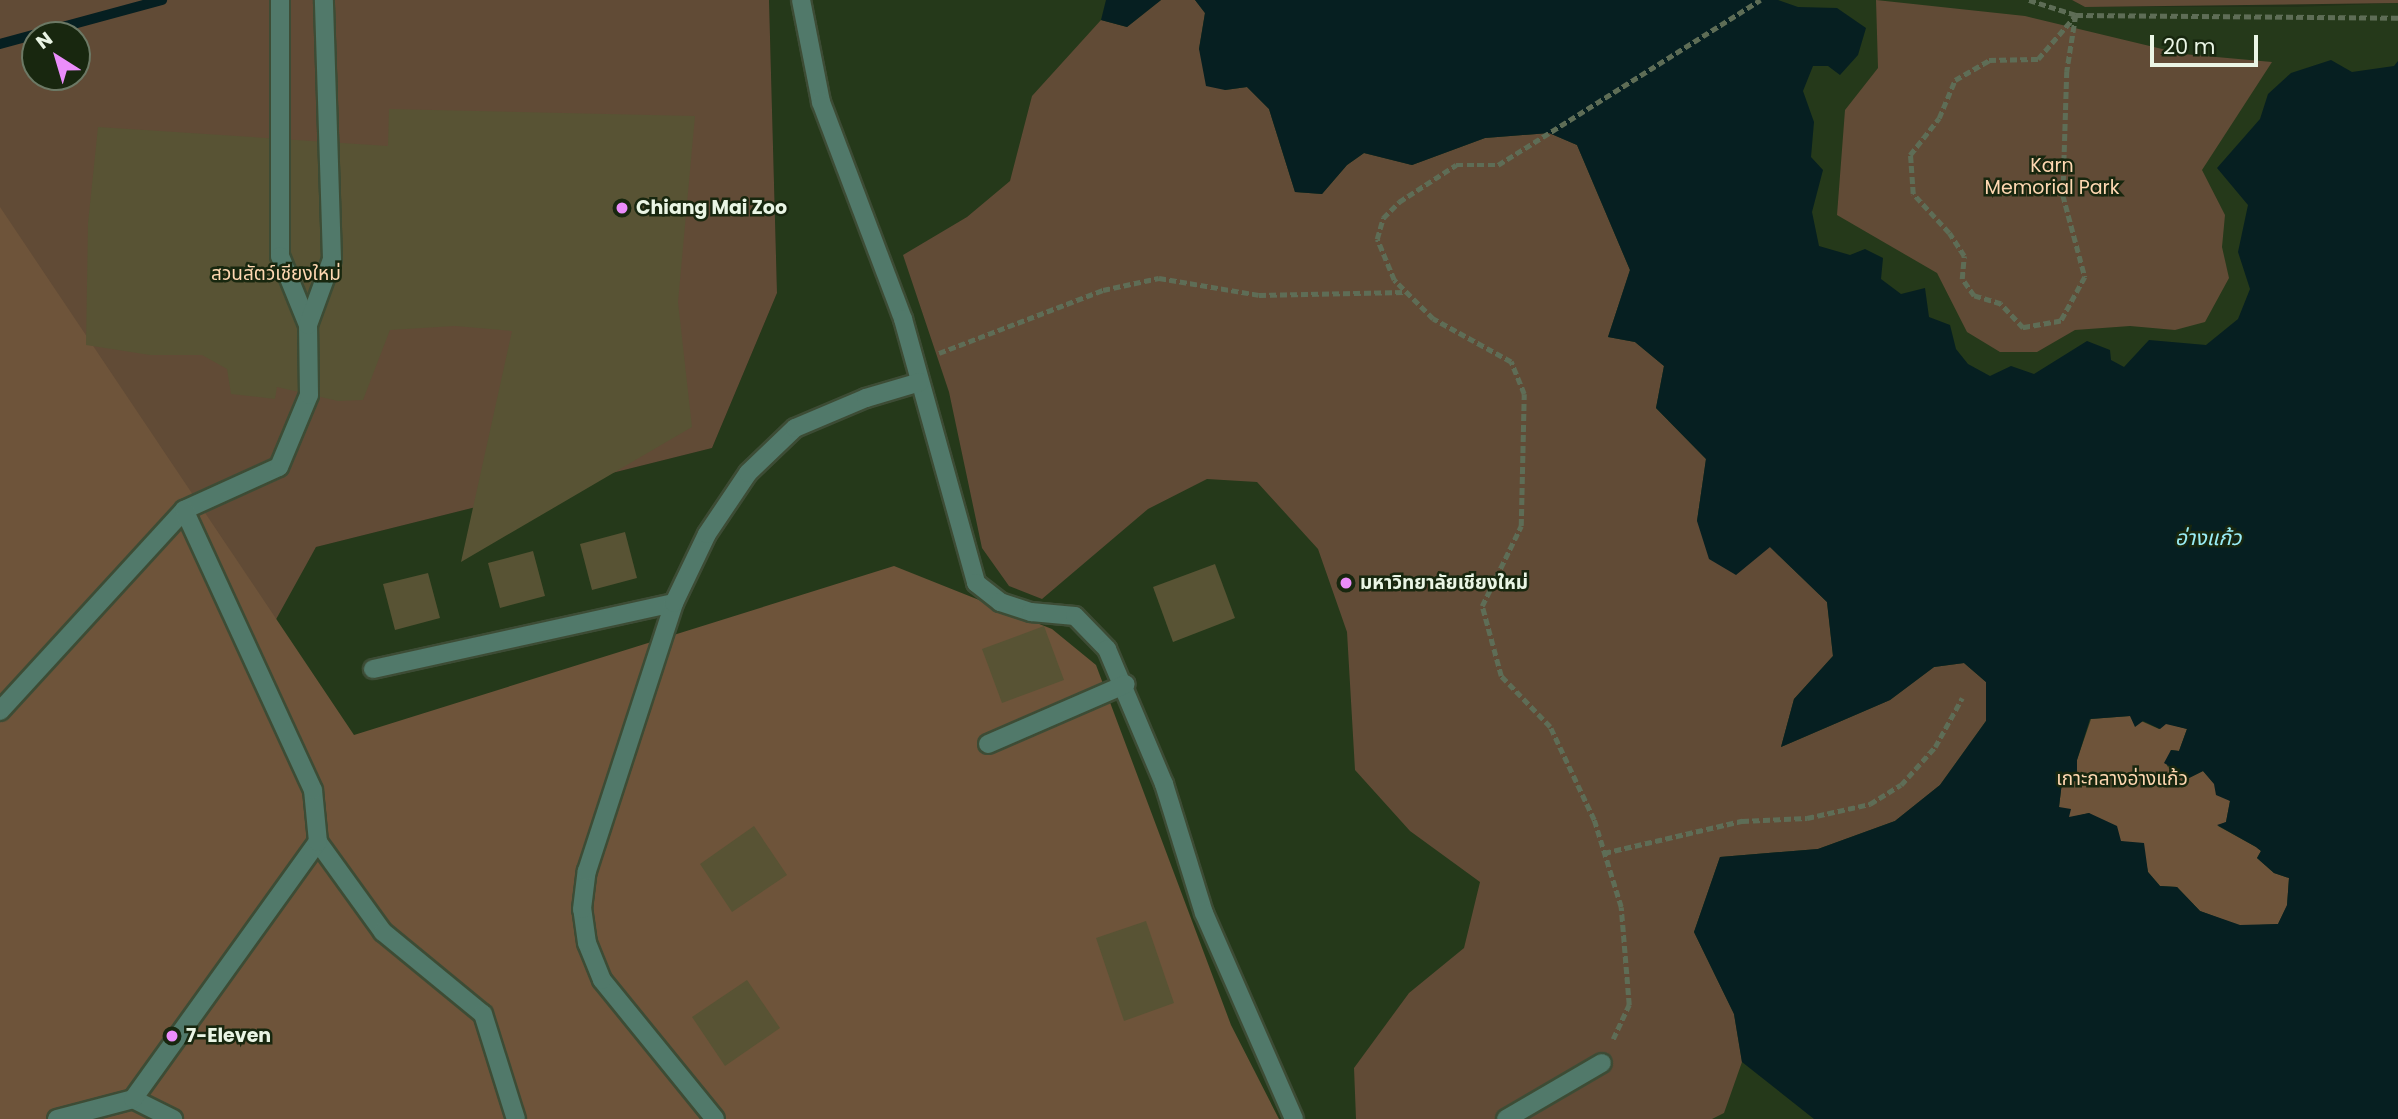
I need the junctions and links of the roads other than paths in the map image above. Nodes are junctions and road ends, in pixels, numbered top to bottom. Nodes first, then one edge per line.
1 (324, 0) edge
2 (801, 0) edge
3 (281, 2) edge
4 (308, 325) junction
5 (920, 383) junction
6 (184, 510) junction
7 (674, 603) junction
8 (373, 669) dead end
9 (1126, 684) junction
10 (0, 711) edge
11 (988, 744) dead end
12 (318, 842) junction
13 (1602, 1063) road end
14 (133, 1099) junction
15 (57, 1119) edge
16 (173, 1119) edge
17 (516, 1119) edge
18 (715, 1119) edge
19 (1294, 1119) edge
20 (1506, 1119) edge

1 - 4 street
2 - 5 street
3 - 4 street
4 - 6 street
5 - 7 street
5 - 9 street
6 - 10 street
6 - 12 street
7 - 8 street
7 - 18 street
9 - 11 street
9 - 19 street
12 - 14 street
12 - 17 street
13 - 20 street
14 - 15 street
14 - 16 street

